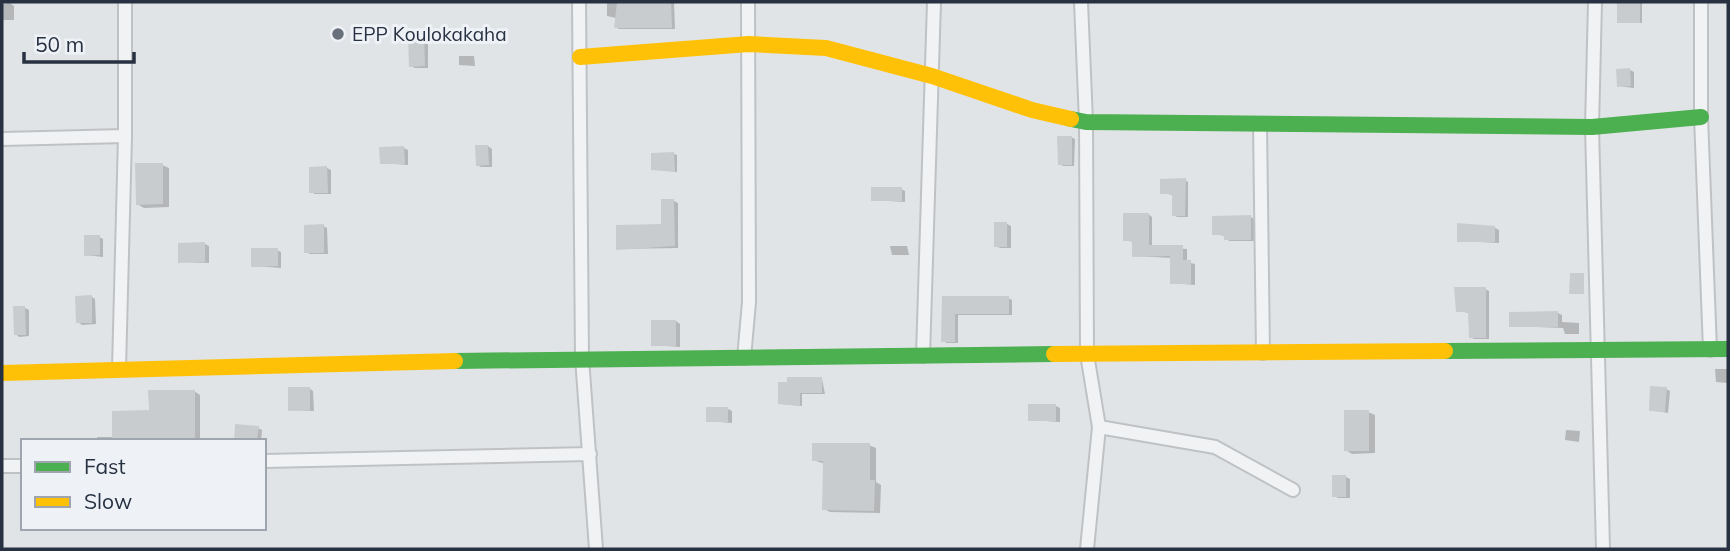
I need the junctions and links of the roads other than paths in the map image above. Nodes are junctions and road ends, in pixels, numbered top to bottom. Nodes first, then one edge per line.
1 (125, 2) edge
2 (579, 2) edge
3 (748, 2) edge
4 (934, 2) edge
5 (1081, 2) edge
6 (1595, 2) edge
7 (1701, 2) edge
8 (749, 44) junction
9 (580, 57) junction
10 (932, 76) junction
11 (1701, 117) junction
12 (1086, 122) junction
13 (1260, 124) junction
14 (1592, 127) junction
15 (125, 136) junction
16 (2, 139) edge
17 (1728, 349) edge
18 (1710, 350) junction
19 (1598, 352) junction
20 (1087, 354) junction
21 (1263, 354) junction
22 (923, 356) junction
23 (582, 358) junction
24 (744, 358) junction
25 (119, 369) junction
26 (2, 373) edge
27 (1099, 427) junction
28 (590, 454) junction
29 (266, 461) edge
30 (2, 466) edge
31 (21, 466) edge
32 (1293, 490) dead end
33 (596, 549) edge
34 (1087, 549) edge
35 (1603, 549) edge

1 - 15 street
2 - 9 street
3 - 8 street
4 - 10 street
5 - 12 street
6 - 14 street
7 - 11 street
8 - 9 street
8 - 10 street
8 - 24 street
9 - 23 street
10 - 12 street
10 - 22 street
11 - 14 street
11 - 18 street
12 - 13 street
12 - 20 street
13 - 14 street
13 - 21 street
14 - 19 street
15 - 16 street
15 - 25 street
17 - 18 street
18 - 19 street
19 - 21 street
19 - 35 street
20 - 21 street
20 - 22 street
20 - 27 street
22 - 24 street
23 - 24 street
23 - 25 street
23 - 28 street
25 - 26 street
27 - 32 street
27 - 34 street
28 - 29 street
28 - 33 street
30 - 31 street

